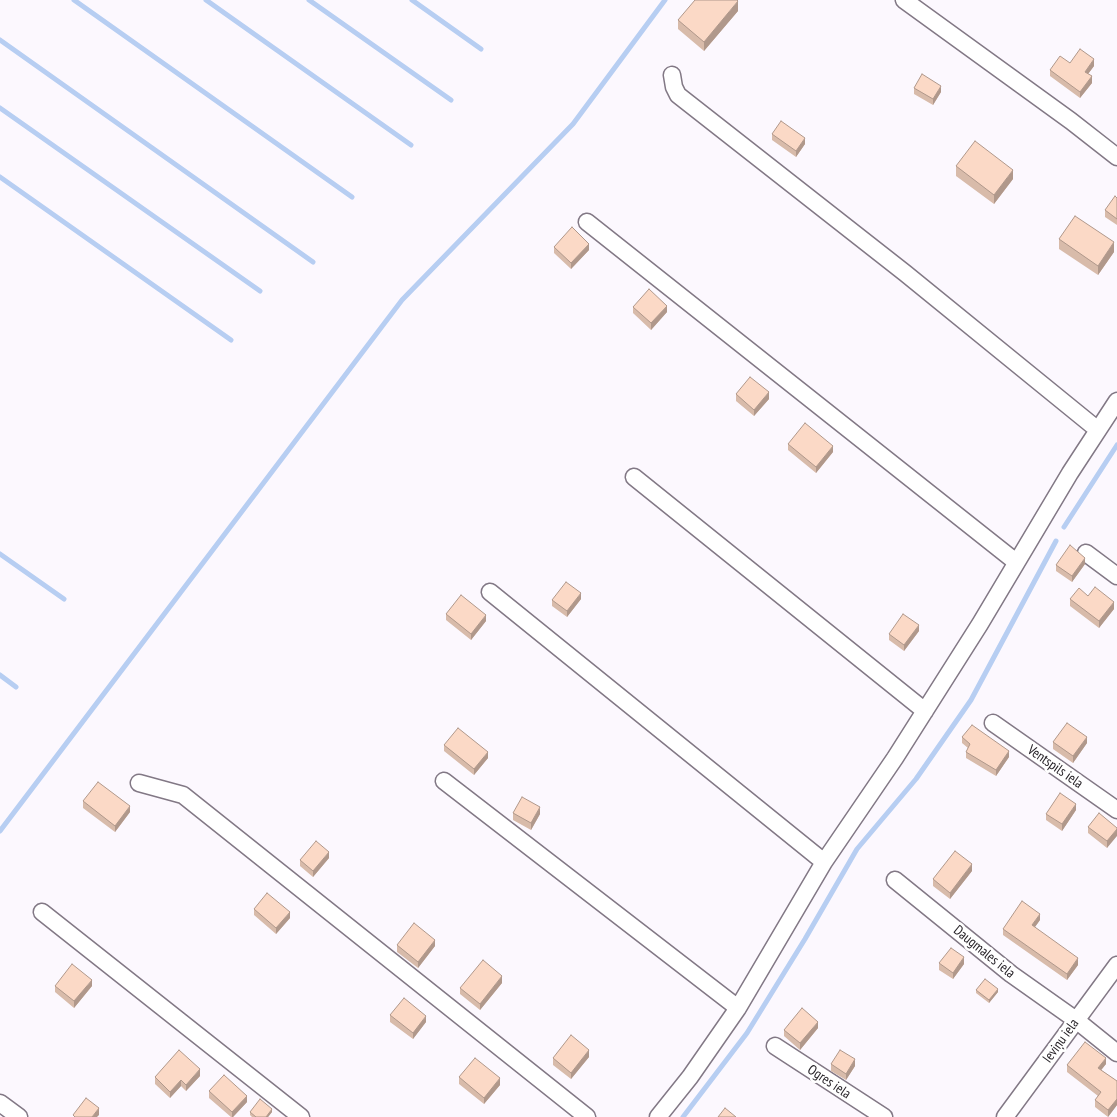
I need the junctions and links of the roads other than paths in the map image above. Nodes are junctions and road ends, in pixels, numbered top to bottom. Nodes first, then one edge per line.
1 (904, 0) edge
2 (672, 76) dead end
3 (1117, 158) edge
4 (587, 222) dead end
5 (1117, 401) edge
6 (1098, 430) junction
7 (634, 477) dead end
8 (1086, 553) dead end
9 (1016, 562) junction
10 (1117, 576) edge
11 (490, 592) dead end
12 (925, 711) junction
13 (993, 723) dead end
14 (444, 781) dead end
15 (139, 783) dead end
16 (1117, 810) edge
17 (824, 862) junction
18 (895, 880) dead end
19 (42, 912) dead end
20 (1117, 965) edge
21 (738, 1008) junction
22 (1076, 1020) junction
23 (775, 1046) dead end
24 (1117, 1053) edge
25 (0, 1103) edge
26 (19, 1117) edge
27 (301, 1117) edge
28 (587, 1117) edge
29 (658, 1117) edge
30 (884, 1117) edge
31 (1006, 1117) edge

1 - 3 street
2 - 6 street
4 - 9 street
5 - 6 street
6 - 9 street
7 - 12 street
8 - 10 street
9 - 12 street
11 - 17 street
12 - 17 street
13 - 16 street, Ventspils iela
14 - 21 street
15 - 28 street
17 - 21 street
18 - 22 street, Daugmales iela
19 - 27 street
20 - 22 street, Ieviņu iela
21 - 29 street
22 - 24 street, Daugmales iela
22 - 31 street, Ieviņu iela
23 - 30 street, Ogres iela
25 - 26 street

